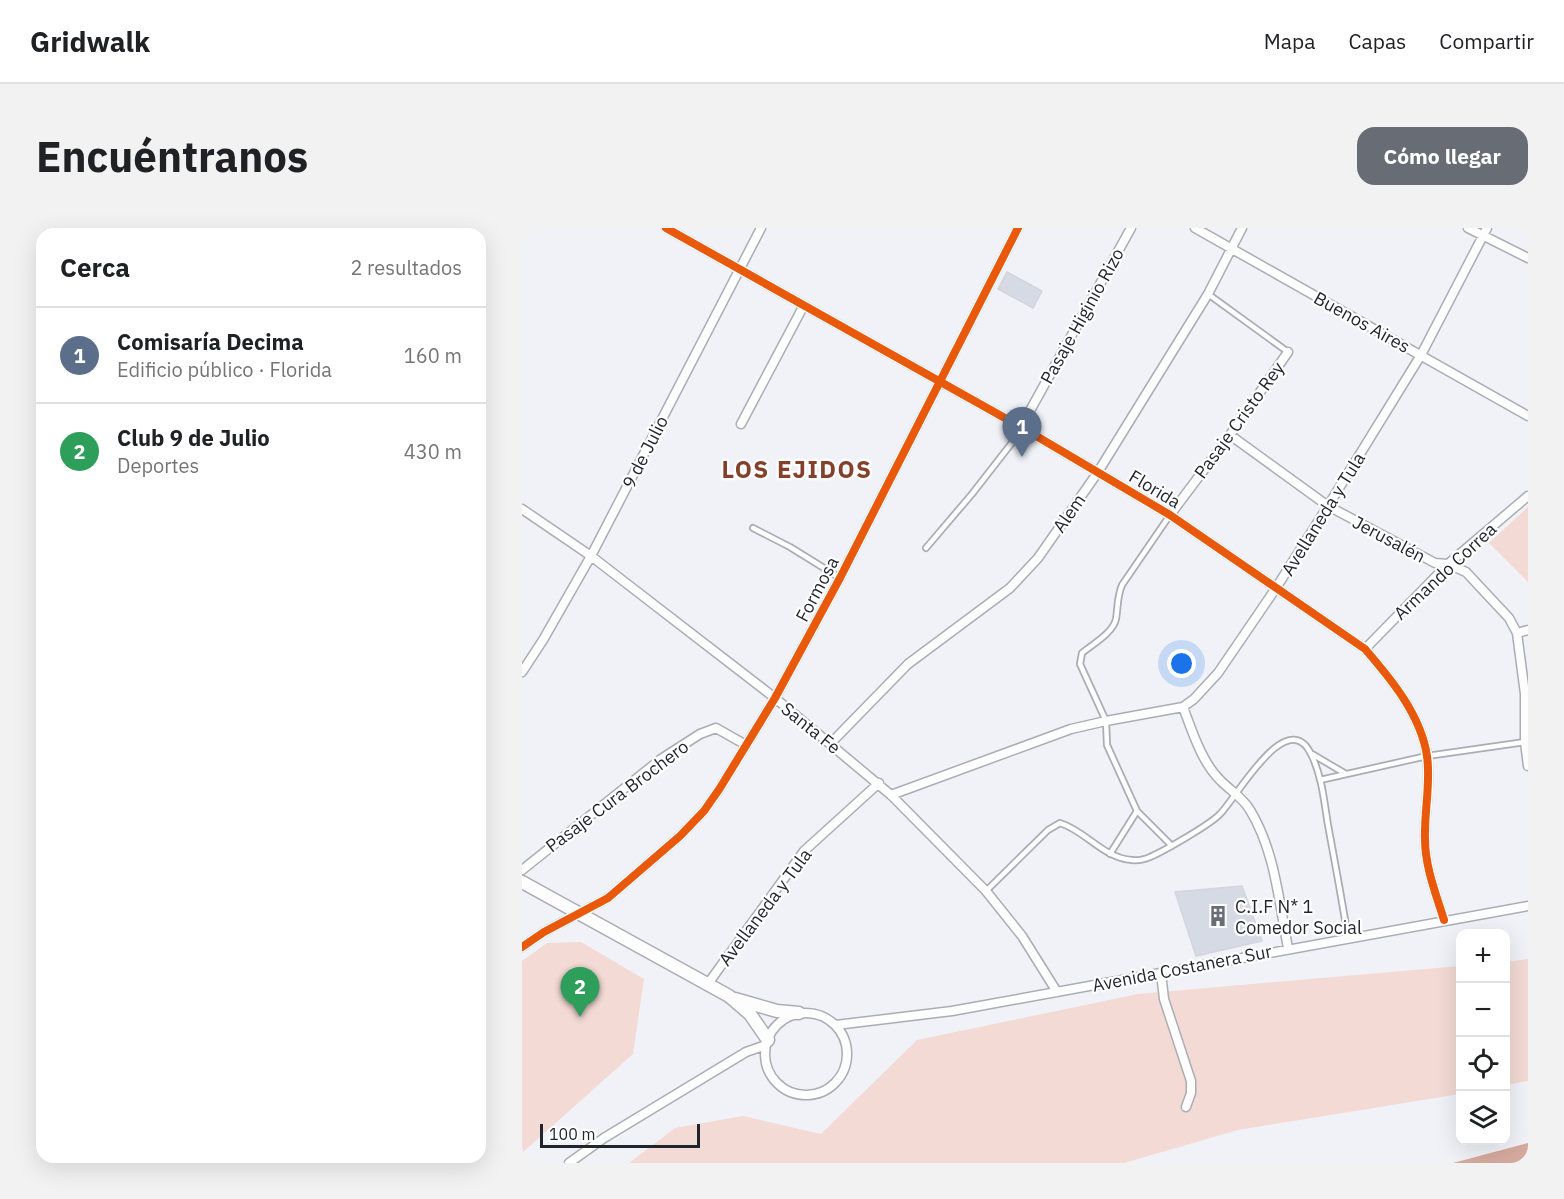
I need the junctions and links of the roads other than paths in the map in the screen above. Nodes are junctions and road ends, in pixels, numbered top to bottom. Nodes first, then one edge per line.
1 (666, 228) edge
2 (761, 228) edge
3 (1018, 228) edge
4 (1131, 228) edge
5 (1195, 228) edge
6 (1242, 228) edge
7 (1468, 228) edge
8 (1485, 232) edge
9 (1232, 248) junction
10 (1528, 258) edge
11 (740, 269) junction
12 (1208, 294) junction
13 (804, 305) junction
14 (1288, 352) joint
15 (1421, 355) junction
16 (940, 381) junction
17 (1528, 416) edge
18 (741, 424) dead end
19 (1020, 427) junction
20 (1230, 435) junction
21 (1098, 472) junction
22 (1528, 496) edge
23 (1328, 506) junction
24 (522, 509) edge
25 (1170, 515) junction
26 (753, 528) dead end
27 (926, 548) dead end
28 (591, 556) junction
29 (1448, 564) junction
30 (840, 578) junction
31 (1276, 588) junction
32 (1528, 630) edge
33 (1517, 633) junction
34 (1365, 649) junction
35 (522, 672) edge
36 (775, 698) junction
37 (1183, 707) junction
38 (1106, 721) junction
39 (1525, 742) junction
40 (830, 744) junction
41 (746, 745) junction
42 (1312, 754) junction
43 (1427, 756) junction
44 (1528, 766) edge
45 (1346, 774) junction
46 (1320, 780) junction
47 (879, 783) junction
48 (1235, 792) junction
49 (891, 795) junction
50 (1137, 811) junction
51 (1172, 846) junction
52 (1110, 854) junction
53 (522, 870) edge
54 (522, 882) edge
55 (986, 891) junction
56 (1528, 906) edge
57 (578, 915) junction
58 (1444, 920) junction
59 (1348, 938) junction
60 (522, 947) edge
61 (1288, 948) junction
62 (1161, 973) junction
63 (707, 985) junction
64 (1057, 992) junction
65 (729, 996) junction
66 (799, 1013) junction
67 (836, 1025) junction
68 (767, 1042) junction
69 (1186, 1107) dead end
70 (569, 1163) edge

1 - 11 street, Florida
2 - 11 street, 9 de Julio
3 - 16 street, Formosa
4 - 19 street, Pasaje Higinio Rizo
5 - 9 street, Buenos Aires
6 - 9 street, Alem
7 - 8 street
8 - 10 street
8 - 15 street, Avellaneda y Tula
9 - 12 street, Alem
9 - 15 street, Buenos Aires
11 - 13 street, Florida
11 - 28 street, 9 de Julio
12 - 14 lane, Pasaje Cristo Rey
12 - 21 street, Alem
13 - 16 street, Florida
13 - 18 street
14 - 20 street, Pasaje Cristo Rey
15 - 17 street, Buenos Aires
15 - 23 street, Avellaneda y Tula
16 - 19 street, Florida
16 - 30 street, Formosa
19 - 21 street, Florida
19 - 27 lane, Pasaje Higinio Rizo
20 - 23 street, Jerusalén
20 - 25 street, Pasaje Cristo Rey
21 - 25 street, Florida
21 - 40 street, Alem
22 - 29 street, Armando Correa
23 - 29 street, Jerusalén
23 - 31 street, Avellaneda y Tula
24 - 28 street, Santa Fe
25 - 31 street, Florida
25 - 38 lane, Pasaje Cristo Rey
26 - 30 lane
28 - 35 street, 9 de Julio
28 - 36 street, Santa Fe
29 - 33 street, Jerusalén
29 - 34 street, Armando Correa
30 - 36 street, Formosa
31 - 34 street, Florida
31 - 37 street, Avellaneda y Tula
32 - 33 street
33 - 39 street, Jerusalén
34 - 43 street, Florida
36 - 40 street, Santa Fe
36 - 41 street, Formosa
37 - 38 street
37 - 48 street
38 - 49 street
38 - 50 lane, Pasaje Cristo Rey
39 - 43 lane
39 - 44 street, Jerusalén
40 - 47 street, Santa Fe
41 - 53 street, Pasaje Cura Brochero
41 - 57 street, Formosa
42 - 45 lane
42 - 46 lane
42 - 48 lane
43 - 45 lane
43 - 58 street, Florida
45 - 46 lane
46 - 59 lane
47 - 49 street, Santa Fe
47 - 63 street, Avellaneda y Tula
48 - 51 lane
48 - 61 street
49 - 55 street, Santa Fe
50 - 51 lane, Pasaje Cristo Rey
50 - 52 lane
51 - 52 lane
52 - 55 lane
54 - 57 street
55 - 64 street, Santa Fe
56 - 58 street, Avenida Costanera Sur
57 - 60 street, Formosa
57 - 63 street
58 - 59 street, Avenida Costanera Sur
59 - 61 street, Avenida Costanera Sur
61 - 62 street, Avenida Costanera Sur
62 - 64 street, Avenida Costanera Sur
62 - 69 street
63 - 65 street
64 - 67 street, Avenida Costanera Sur
65 - 66 street
65 - 68 street
66 - 67 street
66 - 68 street
67 - 68 street
68 - 70 street

